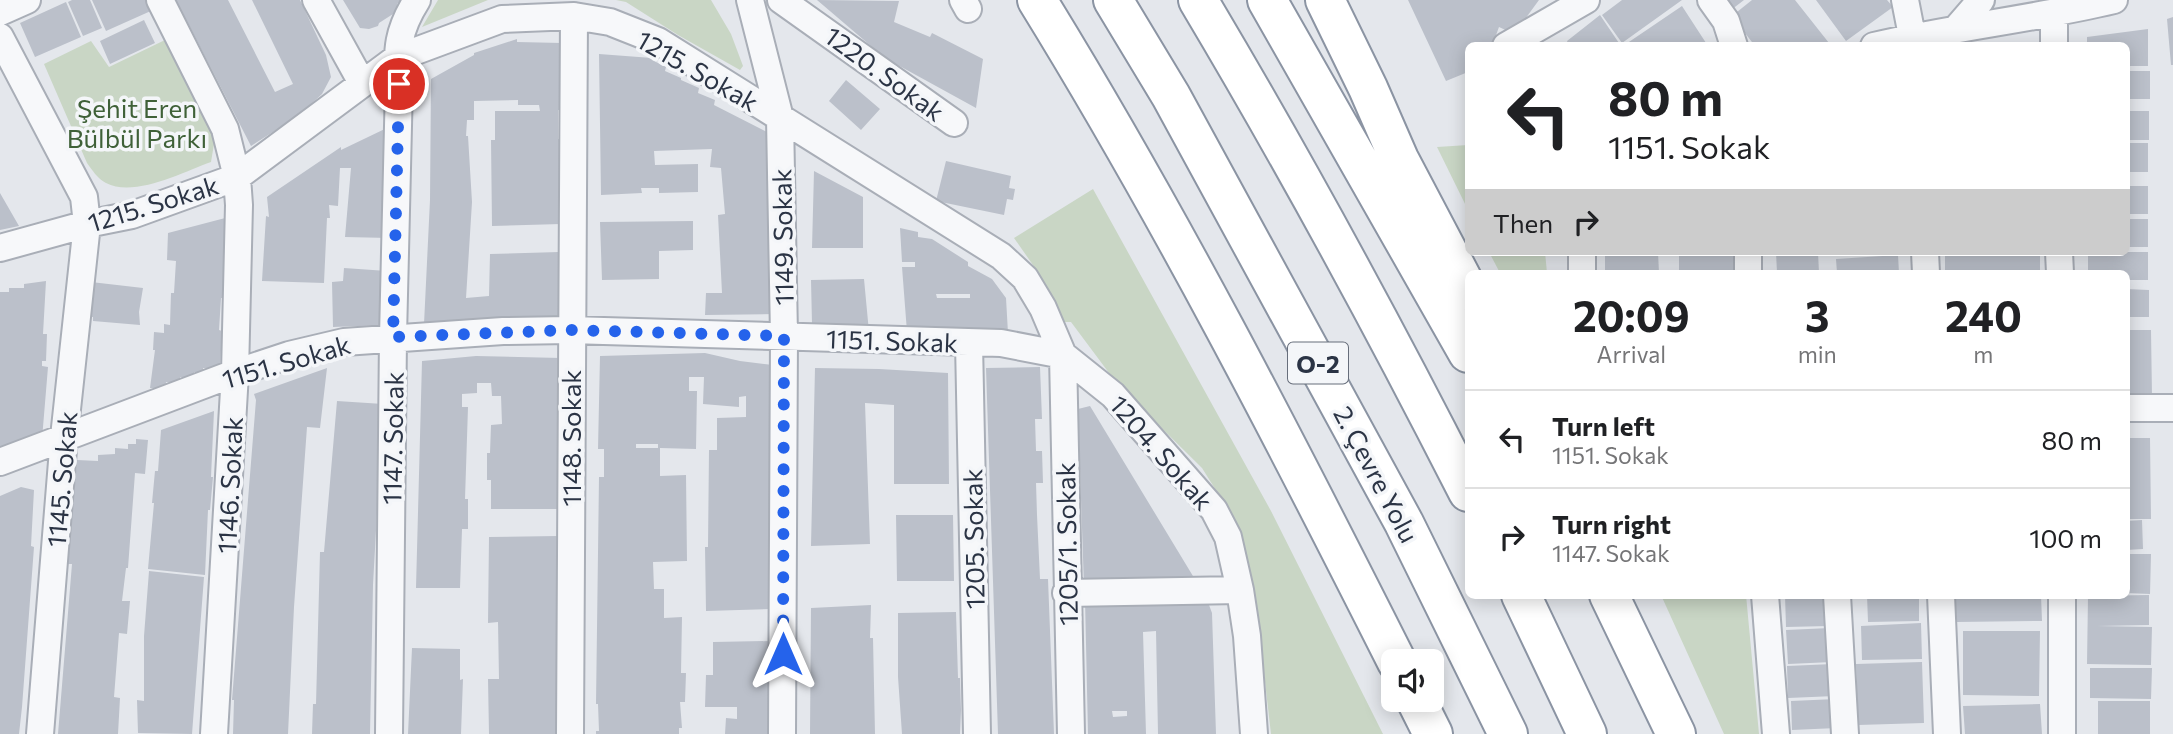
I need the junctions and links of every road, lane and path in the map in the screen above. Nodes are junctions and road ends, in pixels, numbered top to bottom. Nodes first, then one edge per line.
1 (27, 0) edge
2 (160, 0) edge
3 (316, 0) edge
4 (417, 0) edge
5 (750, 0) edge
6 (781, 0) edge
7 (1114, 0) edge
8 (1198, 0) edge
9 (1267, 0) edge
10 (1325, 0) edge
11 (1586, 0) edge
12 (1711, 0) edge
13 (1905, 0) edge
14 (1981, 0) edge
15 (2115, 0) edge
16 (1040, 8) edge
17 (0, 12) edge
18 (2054, 14) junction
19 (573, 16) junction
20 (1955, 30) junction
21 (0, 37) edge
22 (1914, 41) edge
23 (1513, 42) edge
24 (1733, 42) edge
25 (2054, 42) edge
26 (397, 58) junction
27 (362, 83) junction
28 (779, 118) junction
29 (954, 123) dead end
30 (237, 177) junction
31 (87, 224) junction
32 (0, 248) edge
33 (1465, 284) edge
34 (570, 330) junction
35 (784, 336) junction
36 (393, 337) junction
37 (968, 343) junction
38 (1465, 348) edge
39 (1063, 355) junction
40 (235, 373) junction
41 (2130, 408) edge
42 (2173, 408) edge
43 (64, 437) junction
44 (0, 462) edge
45 (1465, 486) edge
46 (1240, 590) junction
47 (1066, 593) junction
48 (1523, 599) edge
49 (1611, 599) edge
50 (1765, 599) edge
51 (1837, 599) edge
52 (1941, 599) edge
53 (2062, 599) edge
54 (1390, 649) edge
55 (1420, 712) edge
56 (1422, 712) edge
57 (40, 734) edge
58 (214, 734) edge
59 (389, 734) edge
60 (570, 734) edge
61 (782, 734) edge
62 (977, 734) edge
63 (1071, 734) edge
64 (1254, 734) edge
65 (1427, 734) edge
66 (1433, 734) edge
67 (1508, 734) edge
68 (1587, 734) edge
69 (1676, 734) edge
70 (1776, 734) edge
71 (1845, 734) edge
72 (1947, 734) edge
73 (2062, 734) edge

1 - 17 street
2 - 30 street, 1146. Sokak
3 - 27 street
4 - 26 street, 1147. Sokak
5 - 28 street, 1149. Sokak
6 - 29 street, 1220. Sokak
7 - 67 highway, 2. Çevre Yolu / O-2
8 - 45 highway, O-2
9 - 38 highway
10 - 33 highway
11 - 23 street
12 - 24 street
13 - 22 street
14 - 20 street
15 - 18 street
16 - 54 highway
18 - 20 street
18 - 25 street
19 - 26 street, 1215. Sokak
19 - 28 street, 1215. Sokak
19 - 34 street, 1148. Sokak
20 - 22 street
21 - 31 street, 1145. Sokak
26 - 27 street, 1215. Sokak
26 - 36 street, 1147. Sokak
27 - 30 street, 1215. Sokak
28 - 35 street, 1149. Sokak
28 - 39 street, 1215. Sokak
30 - 31 street, 1215. Sokak
30 - 40 street, 1146. Sokak
31 - 32 street, 1215. Sokak
31 - 43 street, 1145. Sokak
34 - 35 street, 1151. Sokak
34 - 36 street, 1151. Sokak
34 - 60 street, 1148. Sokak
35 - 37 street, 1151. Sokak
35 - 61 street, 1149. Sokak
36 - 40 street, 1151. Sokak
36 - 59 street, 1147. Sokak
37 - 39 street, 1151. Sokak
37 - 62 street, 1205. Sokak
39 - 46 street, 1204. Sokak
39 - 47 street, 1205/1. Sokak
40 - 43 street, 1151. Sokak
40 - 58 street, 1146. Sokak
41 - 42 street
43 - 44 street, 1151. Sokak
43 - 57 street, 1145. Sokak
46 - 47 street
46 - 64 street, 1204. Sokak
47 - 63 street, 1205/1. Sokak
48 - 68 highway
49 - 69 highway
50 - 70 street
51 - 71 street
52 - 72 street
53 - 73 street
55 - 65 highway
56 - 66 highway

